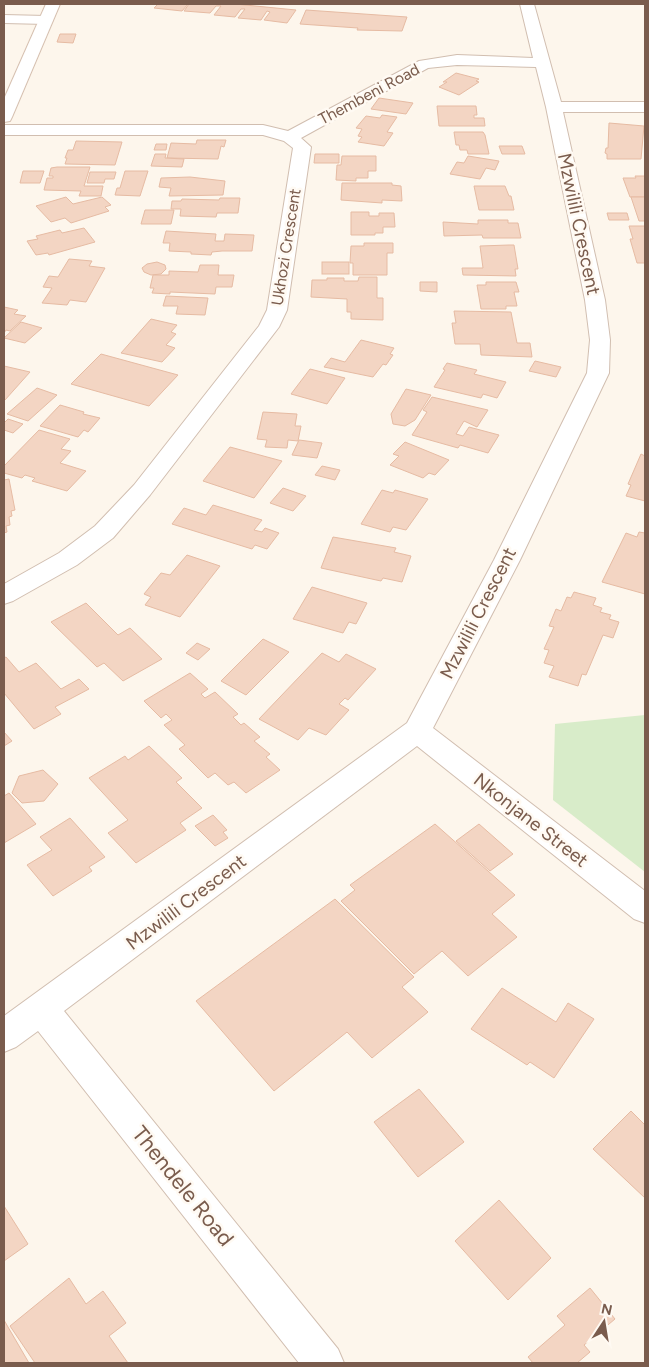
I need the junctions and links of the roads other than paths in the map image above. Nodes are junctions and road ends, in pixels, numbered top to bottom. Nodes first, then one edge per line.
1 (53, 4) edge
2 (527, 4) edge
3 (4, 19) edge
4 (46, 20) junction
5 (541, 63) junction
6 (554, 107) junction
7 (645, 107) edge
8 (4, 117) edge
9 (4, 130) edge
10 (290, 137) junction
11 (4, 595) edge
12 (417, 731) junction
13 (645, 909) edge
14 (42, 1009) junction
15 (4, 1036) edge
16 (324, 1363) edge

1 - 4 street
2 - 5 street, Mzwilili Crescent
3 - 4 street
4 - 8 street
5 - 6 street, Mzwilili Crescent
5 - 10 street, Thembeni Road
6 - 7 street
6 - 12 street, Mzwilili Crescent
9 - 10 street
10 - 11 street, Ukhozi Crescent
12 - 13 street, Nkonjane Street
12 - 14 street, Mzwilili Crescent
14 - 15 street, Mzwilili Crescent
14 - 16 street, Thendele Road

